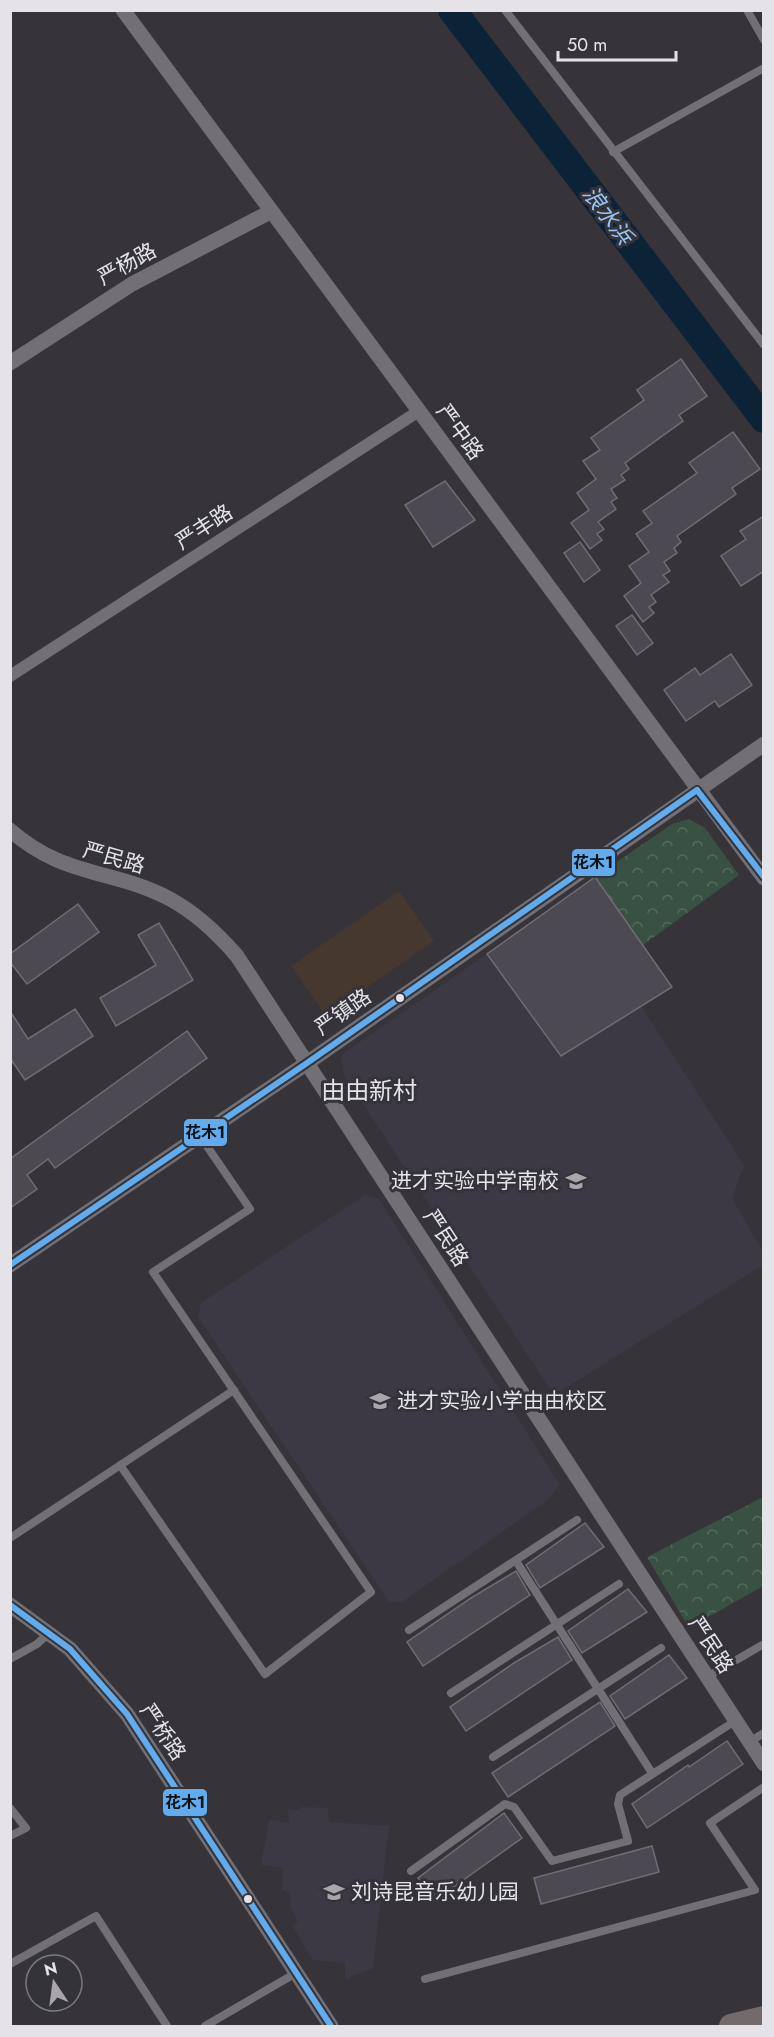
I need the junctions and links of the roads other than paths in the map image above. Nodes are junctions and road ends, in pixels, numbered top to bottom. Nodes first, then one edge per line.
1 (123, 10) edge
2 (506, 10) edge
3 (747, 10) edge
4 (764, 40) edge
5 (764, 68) edge
6 (614, 152) junction
7 (270, 212) junction
8 (764, 345) edge
9 (10, 363) edge
10 (419, 411) junction
11 (10, 676) edge
12 (764, 744) edge
13 (697, 790) junction
14 (10, 830) edge
15 (764, 878) edge
16 (307, 1063) junction
17 (200, 1134) junction
18 (10, 1265) edge
19 (234, 1390) junction
20 (120, 1465) junction
21 (578, 1520) dead end
22 (10, 1538) edge
23 (516, 1560) junction
24 (619, 1584) dead end
25 (10, 1605) edge
26 (557, 1624) junction
27 (409, 1630) dead end
28 (50, 1632) junction
29 (764, 1644) edge
30 (661, 1648) dead end
31 (10, 1659) edge
32 (707, 1677) junction
33 (598, 1689) junction
34 (451, 1694) dead end
35 (735, 1721) junction
36 (764, 1733) edge
37 (749, 1742) junction
38 (493, 1757) dead end
39 (764, 1764) edge
40 (652, 1773) junction
41 (764, 1787) edge
42 (10, 1808) edge
43 (10, 1836) edge
44 (411, 1871) dead end
45 (10, 1964) edge
46 (296, 1972) junction
47 (425, 1979) dead end
48 (764, 2018) edge
49 (167, 2026) edge
50 (205, 2026) edge
51 (331, 2026) edge
52 (731, 2026) edge

1 - 7 street, 严中路
2 - 6 lane
3 - 4 lane
5 - 6 lane
6 - 8 lane
7 - 9 street, 严杨路
7 - 10 street, 严中路
10 - 11 street, 严丰路
10 - 13 street, 严中路
12 - 13 street, 严镇路
13 - 15 street, 严中路
13 - 16 street, 严镇路
14 - 16 street, 严民路
16 - 17 street, 严镇路
16 - 32 street, 严民路
17 - 18 street, 严镇路
17 - 19 lane
19 - 20 lane
19 - 20 lane
20 - 22 lane
21 - 23 lane
23 - 26 lane
23 - 27 lane
24 - 26 lane
25 - 28 street, 严桥路
26 - 33 lane
26 - 34 lane
28 - 31 lane
28 - 46 street, 严桥路
29 - 32 lane
30 - 33 lane
32 - 35 street, 严民路
33 - 38 lane
33 - 40 lane
35 - 37 street, 严民路
35 - 40 lane
36 - 37 lane
37 - 39 street, 严民路
40 - 44 lane
41 - 47 lane
42 - 43 lane
45 - 49 lane
46 - 50 lane
46 - 51 street, 严桥路
48 - 52 main road

